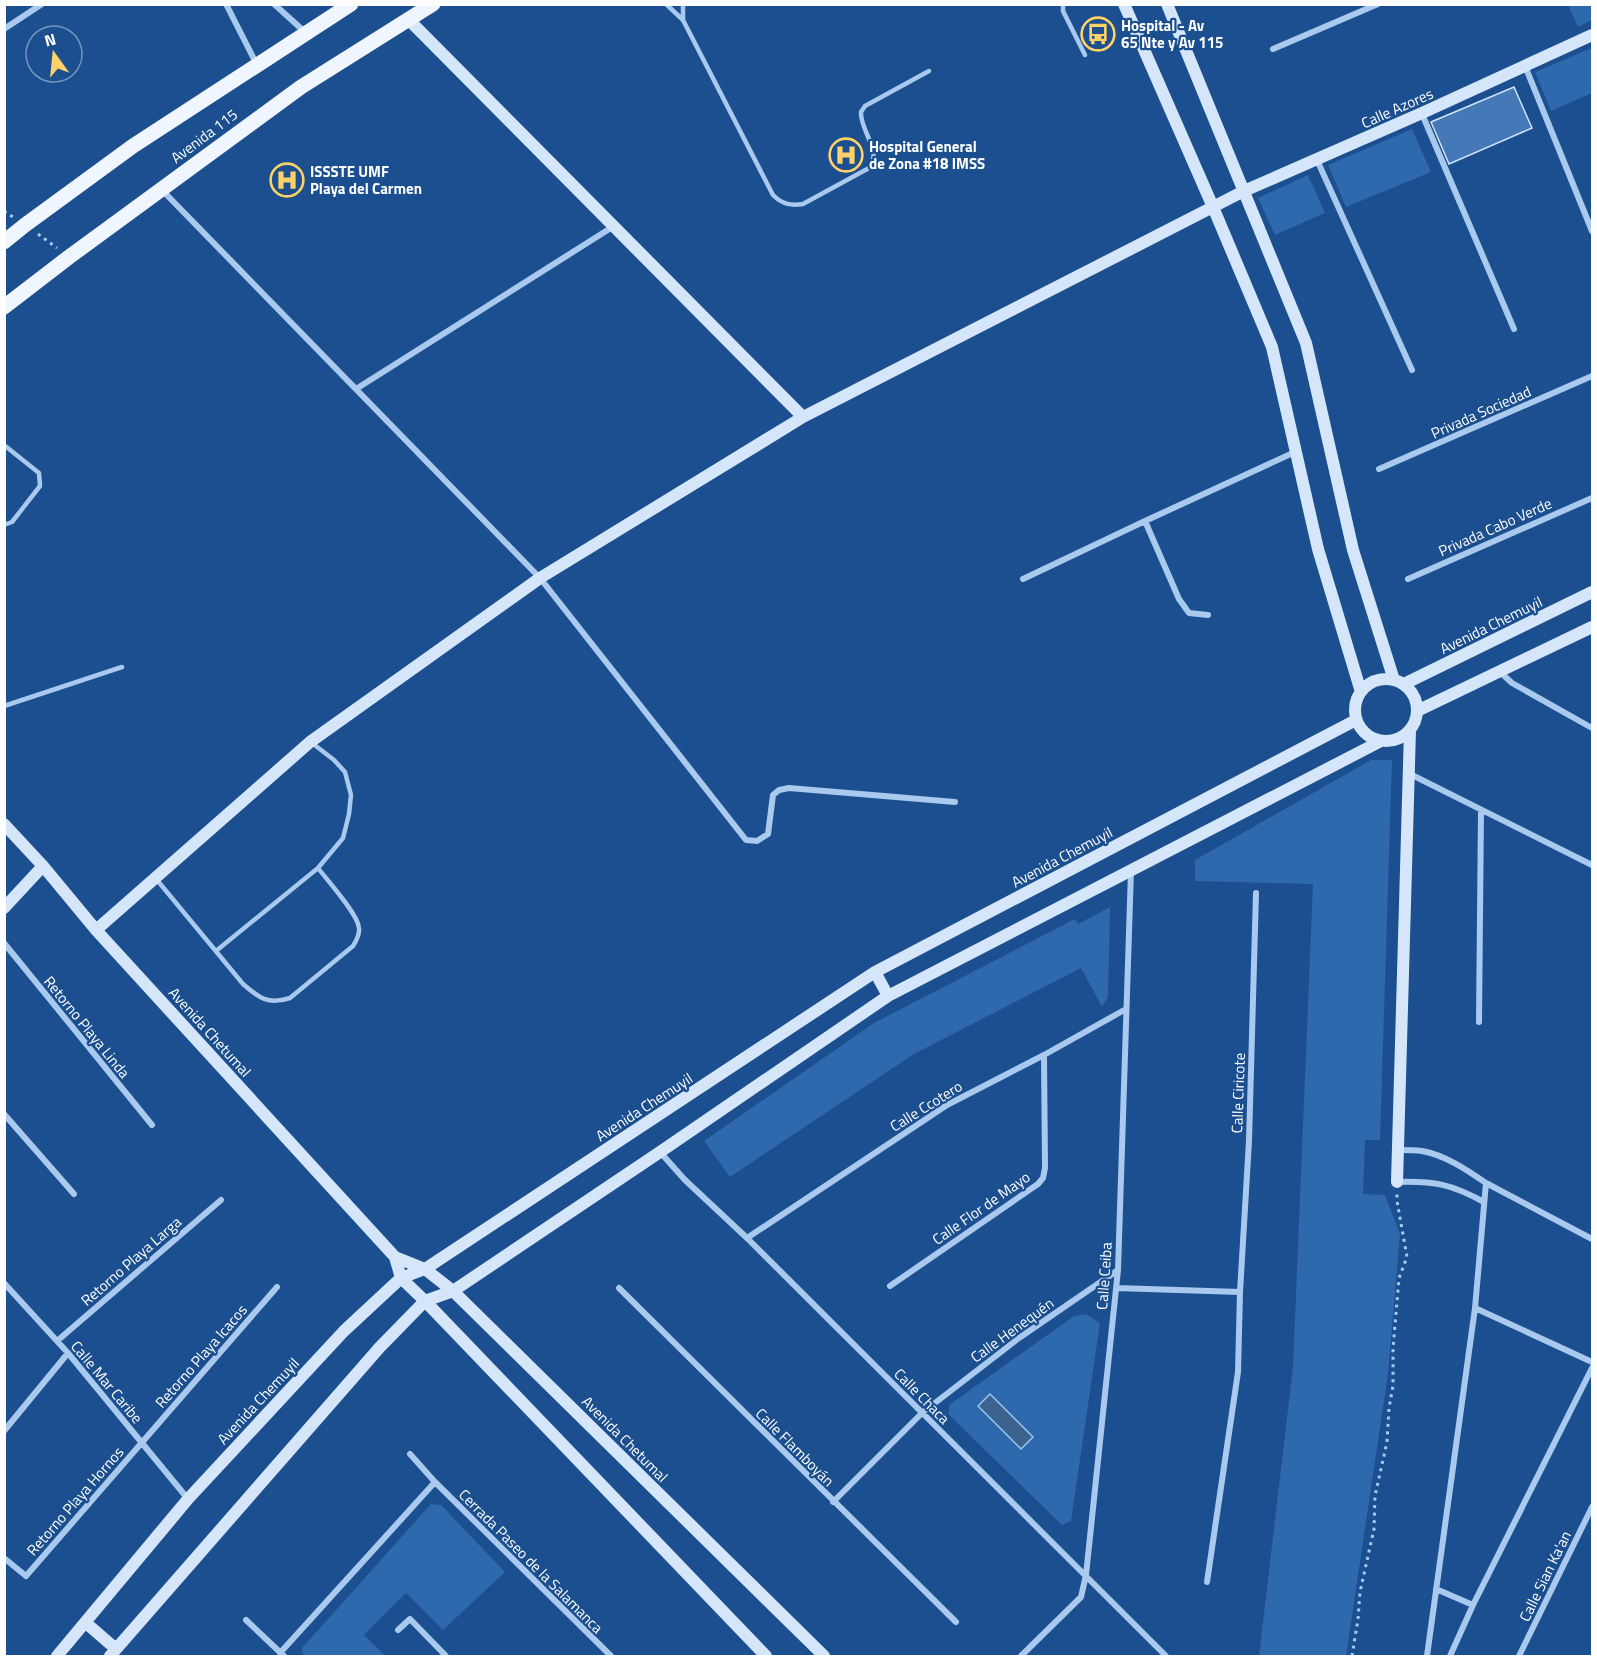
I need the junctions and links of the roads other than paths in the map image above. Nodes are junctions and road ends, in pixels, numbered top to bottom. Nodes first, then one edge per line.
1 (42, 4) edge
2 (226, 4) edge
3 (274, 4) edge
4 (351, 4) edge
5 (433, 4) edge
6 (683, 4) edge
7 (1063, 4) edge
8 (1124, 4) edge
9 (1167, 4) edge
10 (1378, 4) edge
11 (668, 5) edge
12 (334, 10) edge
13 (408, 19) junction
14 (683, 20) junction
15 (4, 29) edge
16 (307, 33) junction
17 (1593, 35) edge
18 (1273, 49) dead end
19 (1085, 55) dead end
20 (257, 65) junction
21 (1525, 66) junction
22 (928, 71) dead end
23 (1422, 113) junction
24 (1317, 159) junction
25 (162, 190) junction
26 (1244, 191) junction
27 (1213, 207) junction
28 (614, 226) junction
29 (1593, 231) edge
30 (4, 242) edge
31 (4, 307) edge
32 (1514, 329) dead end
33 (1412, 370) dead end
34 (1593, 376) edge
35 (356, 389) junction
36 (803, 417) junction
37 (4, 445) edge
38 (1295, 452) junction
39 (1379, 469) dead end
40 (1593, 498) edge
41 (1145, 520) junction
42 (4, 525) edge
43 (540, 578) junction
44 (1023, 579) dead end
45 (1408, 579) dead end
46 (1593, 592) edge
47 (1208, 615) dead end
48 (1593, 627) edge
49 (122, 667) dead end
50 (1500, 672) junction
51 (1399, 682) junction
52 (1361, 692) junction
53 (4, 705) edge
54 (1417, 711) junction
55 (1356, 720) junction
56 (1593, 728) edge
57 (1410, 730) junction
58 (1381, 741) junction
59 (310, 742) junction
60 (1409, 774) junction
61 (955, 802) dead end
62 (1480, 810) junction
63 (4, 825) edge
64 (44, 866) junction
65 (1593, 866) edge
66 (318, 868) junction
67 (1131, 870) junction
68 (155, 878) junction
69 (1256, 893) dead end
70 (4, 908) edge
71 (96, 930) junction
72 (4, 943) edge
73 (216, 951) junction
74 (875, 972) junction
75 (888, 996) junction
76 (1126, 1009) junction
77 (1479, 1022) dead end
78 (1044, 1055) junction
79 (4, 1114) edge
80 (152, 1125) dead end
81 (1397, 1150) junction
82 (660, 1152) junction
83 (1397, 1182) joint
84 (1486, 1183) junction
85 (74, 1194) dead end
86 (221, 1200) dead end
87 (1484, 1202) junction
88 (747, 1238) junction
89 (1593, 1239) edge
90 (395, 1257) junction
91 (425, 1269) junction
92 (1118, 1270) junction
93 (400, 1278) junction
94 (4, 1283) edge
95 (890, 1286) dead end
96 (277, 1287) dead end
97 (619, 1288) dead end
98 (1116, 1288) junction
99 (453, 1291) junction
100 (1240, 1293) junction
101 (425, 1301) junction
102 (1475, 1308) junction
103 (57, 1341) junction
104 (68, 1353) junction
105 (1593, 1362) edge
106 (1593, 1368) edge
107 (922, 1413) junction
108 (4, 1431) edge
109 (142, 1442) junction
110 (410, 1454) dead end
111 (435, 1482) junction
112 (188, 1499) junction
113 (833, 1502) junction
114 (1593, 1506) edge
115 (4, 1558) edge
116 (1086, 1575) junction
117 (1207, 1582) dead end
118 (1436, 1589) junction
119 (1473, 1605) junction
120 (246, 1620) dead end
121 (956, 1622) dead end
122 (86, 1623) junction
123 (398, 1630) dead end
124 (113, 1653) edge
125 (282, 1654) edge
126 (57, 1656) edge
127 (446, 1656) edge
128 (610, 1656) edge
129 (766, 1656) edge
130 (824, 1656) edge
131 (1021, 1656) edge
132 (1166, 1656) edge
133 (1427, 1656) edge
134 (1450, 1656) edge
135 (1519, 1656) edge

1 - 15 street
2 - 20 street
3 - 16 street
4 - 12 main road, Avenida 115
5 - 13 main road, Avenida 115
6 - 14 lane
7 - 19 lane
8 - 27 main road
9 - 26 main road
10 - 18 street
11 - 14 lane
12 - 16 main road, Avenida 115
13 - 25 main road, Avenida 115
13 - 28 main road
14 - 22 lane
16 - 20 main road, Avenida 115
17 - 21 main road, Calle Azores
20 - 30 main road, Avenida 115
21 - 23 main road, Calle Azores
21 - 29 street
23 - 24 main road, Calle Azores
23 - 32 street
24 - 26 main road, Calle Azores
24 - 33 street
25 - 31 main road, Avenida 115
25 - 35 street
26 - 27 main road, Calle Azores
26 - 51 main road
27 - 36 main road, Calle Azores
27 - 38 main road
28 - 35 street
28 - 36 main road
34 - 39 street, Privada Sociedad
35 - 43 street
36 - 43 main road, Calle Azores
37 - 42 lane
38 - 41 street
38 - 52 main road
40 - 45 street, Privada Cabo Verde
41 - 44 street
41 - 47 street
43 - 59 main road, Calle Azores
43 - 61 street
46 - 51 main road, Avenida Chemuyil
48 - 50 main road
49 - 53 lane
50 - 54 main road
50 - 56 street
51 - 52 main road
51 - 54 main road
52 - 55 main road
54 - 57 main road
55 - 58 main road
55 - 74 main road, Avenida Chemuyil
57 - 58 main road
57 - 60 main road
58 - 67 main road
59 - 66 lane
59 - 68 main road, Calle Azores
60 - 62 street
60 - 81 main road
62 - 65 street
62 - 77 street
63 - 64 main road, Avenida Chetumal
64 - 70 main road
64 - 71 main road, Avenida Chetumal
66 - 73 lane
66 - 73 lane
67 - 75 main road
67 - 76 street, Calle Ceiba
68 - 71 main road, Calle Azores
68 - 73 lane
69 - 100 street, Calle Ciricote
71 - 90 main road, Avenida Chetumal
72 - 80 street, Retorno Playa Linda
74 - 75 main road
74 - 91 main road, Avenida Chemuyil
75 - 82 main road
76 - 78 street, Calle Ccotero
76 - 92 street, Calle Ceiba
78 - 88 street, Calle Ccotero
78 - 95 street, Calle Flor de Mayo
79 - 85 street
81 - 83 main road
81 - 84 street
82 - 88 street, Calle Chaca
82 - 99 main road
83 - 87 street
84 - 87 street
84 - 89 street
86 - 103 street, Retorno Playa Larga
87 - 102 street
88 - 107 street, Calle Chaca
90 - 91 main road, Avenida Chetumal
90 - 93 main road, Avenida Chetumal
91 - 93 main road, Avenida Chemuyil
91 - 99 main road, Avenida Chetumal
92 - 98 street, Calle Ceiba
92 - 107 street, Calle Henequén
93 - 101 main road
93 - 112 main road, Avenida Chemuyil
94 - 103 street, Calle Mar Caribe
96 - 109 street, Retorno Playa Icacos
97 - 113 street, Calle Flamboyán
98 - 100 street
98 - 116 street, Calle Ceiba
99 - 101 main road
99 - 130 main road, Avenida Chetumal
100 - 117 street, Calle Ciricote
101 - 124 main road
101 - 129 main road
102 - 105 street
102 - 118 street
103 - 104 street, Calle Mar Caribe
104 - 108 street
104 - 109 street, Calle Mar Caribe
106 - 119 street
107 - 113 street, Calle Henequén
107 - 116 street, Calle Chaca
109 - 112 street, Calle Mar Caribe
109 - 115 street, Retorno Playa Hornos
110 - 111 street, Cerrada Paseo de la Salamanca
111 - 125 street
111 - 128 street, Cerrada Paseo de la Salamanca
112 - 122 main road, Avenida Chemuyil
113 - 121 street, Calle Flamboyán
114 - 135 street, Calle Sian Ka'an
116 - 131 street, Calle Ceiba
116 - 132 street, Calle Chaca
118 - 119 street
118 - 133 street
119 - 134 street
120 - 125 street
122 - 124 main road
122 - 126 main road, Avenida Chemuyil
123 - 127 street

